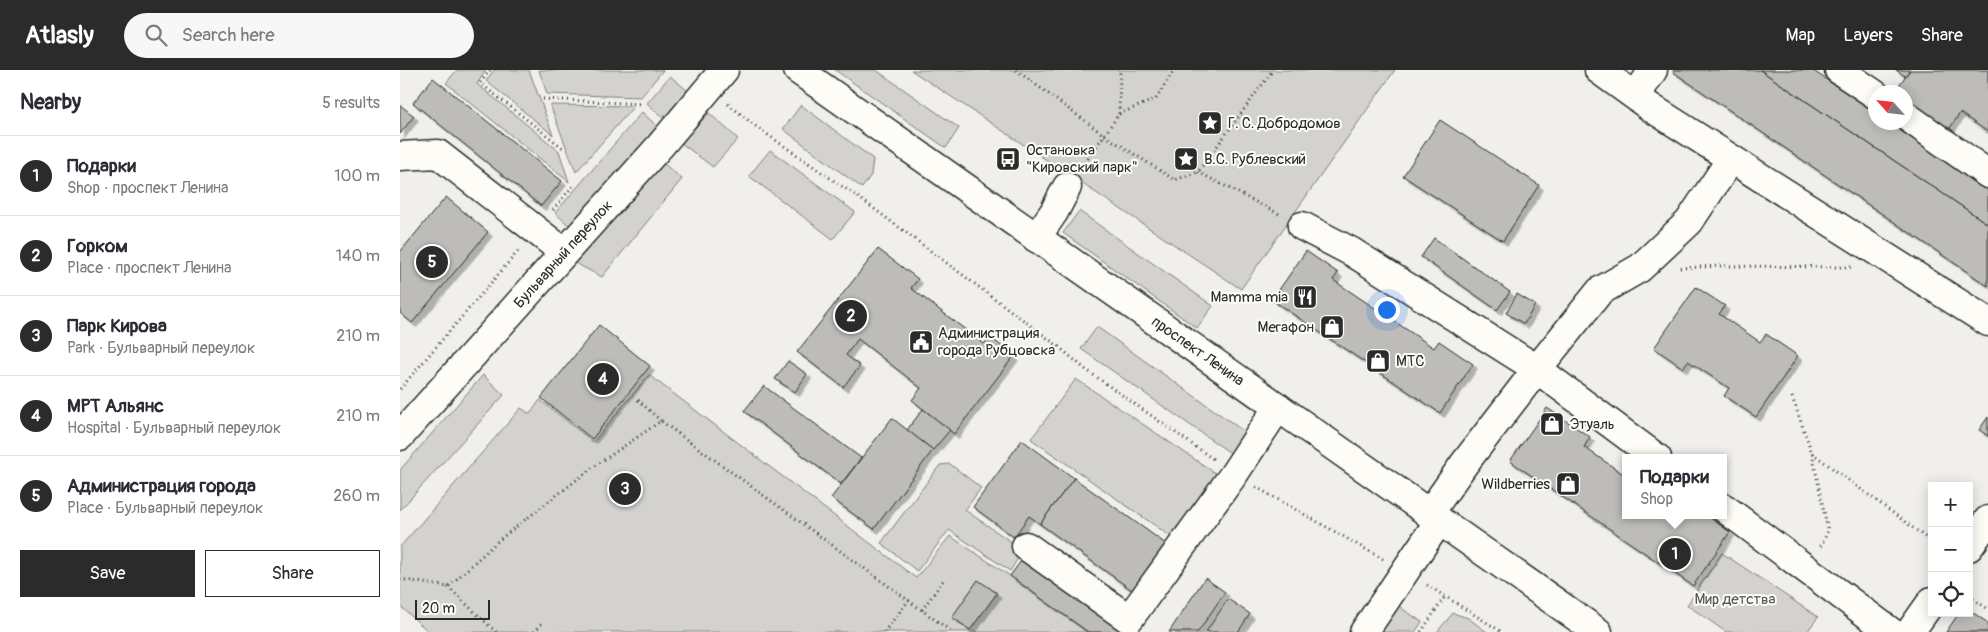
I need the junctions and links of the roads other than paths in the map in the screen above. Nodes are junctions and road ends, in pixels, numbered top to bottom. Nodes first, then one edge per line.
1 (798, 70) edge
2 (1599, 70) edge
3 (1653, 70) edge
4 (1839, 70) edge
5 (716, 80) edge
6 (1868, 90) edge
7 (1636, 96) junction
8 (1913, 121) edge
9 (400, 156) edge
10 (1731, 159) junction
11 (1988, 174) edge
12 (1067, 188) road end
13 (1302, 226) road end
14 (1036, 238) junction
15 (564, 252) junction
16 (1988, 322) edge
17 (1537, 368) junction
18 (1278, 407) junction
19 (400, 436) edge
20 (1652, 454) edge
21 (1727, 510) edge
22 (1434, 518) junction
23 (1988, 520) edge
24 (1973, 541) edge
25 (1026, 546) dead end
26 (1928, 607) edge
27 (1364, 632) edge
28 (1598, 632) edge
29 (1891, 632) edge
30 (1910, 632) edge

1 - 14 main road, проспект Ленина
2 - 7 main road
3 - 7 main road
4 - 6 main road
5 - 15 main road, Бульварный переулок
7 - 10 main road
8 - 11 main road
9 - 15 main road
10 - 16 main road
10 - 17 main road
12 - 14 main road
13 - 17 main road
14 - 18 main road, проспект Ленина
15 - 19 main road, Бульварный переулок
17 - 20 main road
17 - 22 main road
18 - 22 main road, проспект Ленина
18 - 25 main road
21 - 29 main road
22 - 27 main road
22 - 28 main road, проспект Ленина
23 - 24 main road
26 - 30 main road

